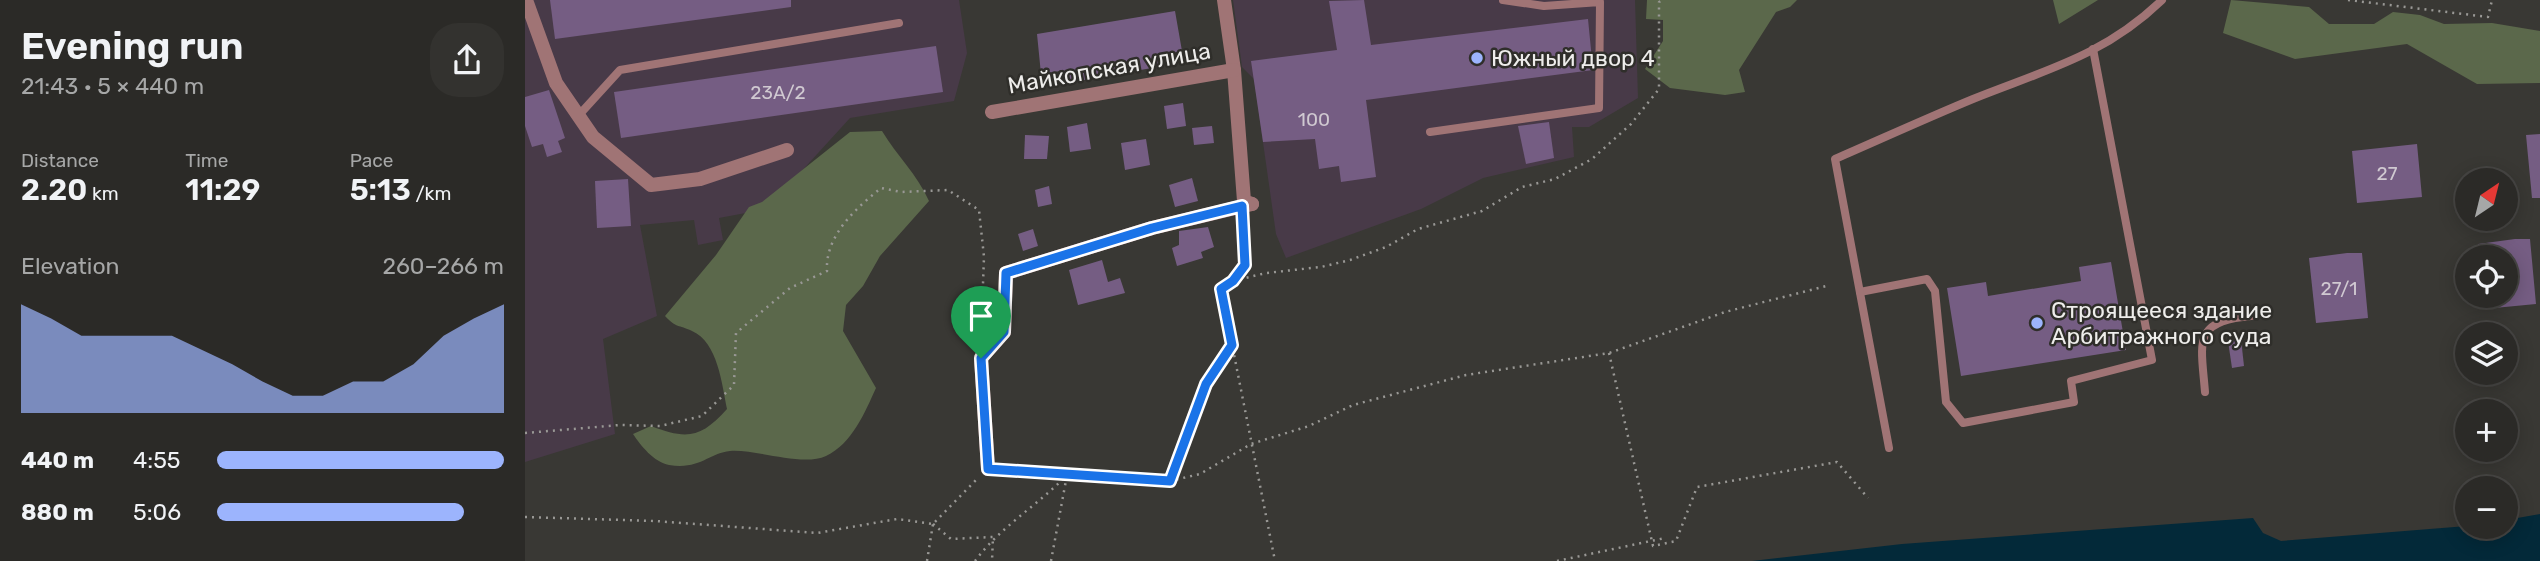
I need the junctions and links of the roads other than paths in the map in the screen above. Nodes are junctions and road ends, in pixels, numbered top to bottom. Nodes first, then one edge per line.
1 (526, 0) edge
2 (1224, 0) edge
3 (1503, 0) edge
4 (2162, 0) edge
5 (899, 23) dead end
6 (2093, 49) junction
7 (1234, 70) junction
8 (992, 112) dead end
9 (579, 115) junction
10 (1430, 132) dead end
11 (787, 150) dead end
12 (1860, 292) junction
13 (2251, 316) dead end
14 (2206, 392) dead end
15 (1889, 448) dead end
16 (988, 469) road end

1 - 9 street
2 - 7 street
3 - 10 lane
4 - 6 lane
5 - 9 lane
6 - 12 lane
6 - 12 lane
7 - 8 street, Майкопская улица
7 - 16 street
9 - 11 street
12 - 15 lane
13 - 14 lane

